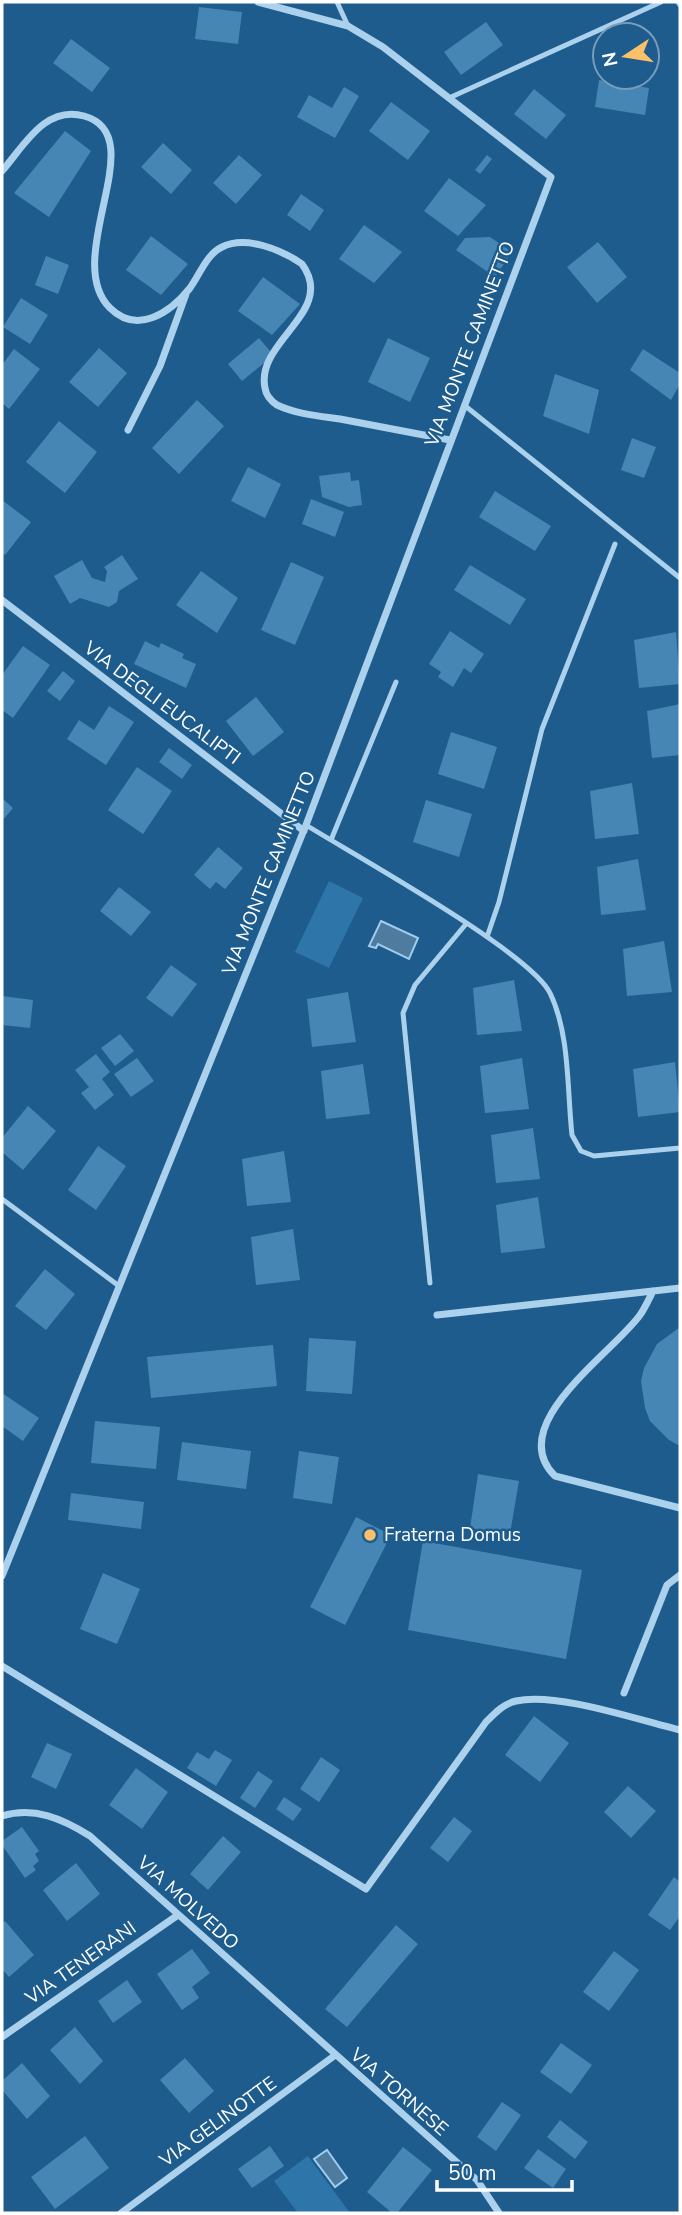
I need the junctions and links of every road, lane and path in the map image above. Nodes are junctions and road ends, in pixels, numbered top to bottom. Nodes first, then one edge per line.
1 (258, 2) edge
2 (337, 2) edge
3 (661, 2) edge
4 (348, 26) junction
5 (449, 98) junction
6 (2, 171) edge
7 (188, 290) junction
8 (463, 405) junction
9 (128, 430) dead end
10 (450, 440) junction
11 (615, 544) dead end
12 (680, 578) edge
13 (2, 600) edge
14 (396, 682) dead end
15 (305, 828) junction
16 (331, 840) junction
17 (466, 924) junction
18 (487, 937) junction
19 (680, 1148) edge
20 (2, 1199) edge
21 (430, 1283) dead end
22 (119, 1286) junction
23 (680, 1288) edge
24 (653, 1291) junction
25 (437, 1315) dead end
26 (680, 1508) edge
27 (4, 1562) edge
28 (680, 1575) edge
29 (2, 1576) edge
30 (2, 1666) edge
31 (624, 1693) dead end
32 (680, 1730) edge
33 (2, 1816) edge
34 (178, 1915) junction
35 (2, 2037) edge
36 (334, 2056) junction
37 (121, 2213) edge
38 (499, 2213) edge

1 - 4 street
2 - 4 lane
3 - 5 lane
4 - 5 street
5 - 8 street, VIA MONTE CAMINETTO
6 - 7 street
7 - 9 street
7 - 10 street
8 - 10 street, VIA MONTE CAMINETTO
8 - 12 lane
10 - 15 street, VIA MONTE CAMINETTO
11 - 18 lane
13 - 15 street, VIA DEGLI EUCALIPTI
14 - 16 lane
15 - 16 lane
15 - 22 street, VIA MONTE CAMINETTO
16 - 17 lane
17 - 18 lane
17 - 21 lane
18 - 19 lane
20 - 22 lane
22 - 27 street, VIA MONTE CAMINETTO
23 - 24 street
24 - 25 street
24 - 26 street
27 - 29 street, VIA MONTE CAMINETTO
28 - 31 street
30 - 32 street
33 - 34 street, VIA MOLVEDO
34 - 35 street, VIA TENERANI
34 - 36 street, VIA MOLVEDO
36 - 37 street, VIA GELINOTTE
36 - 38 street, VIA TORNESE

